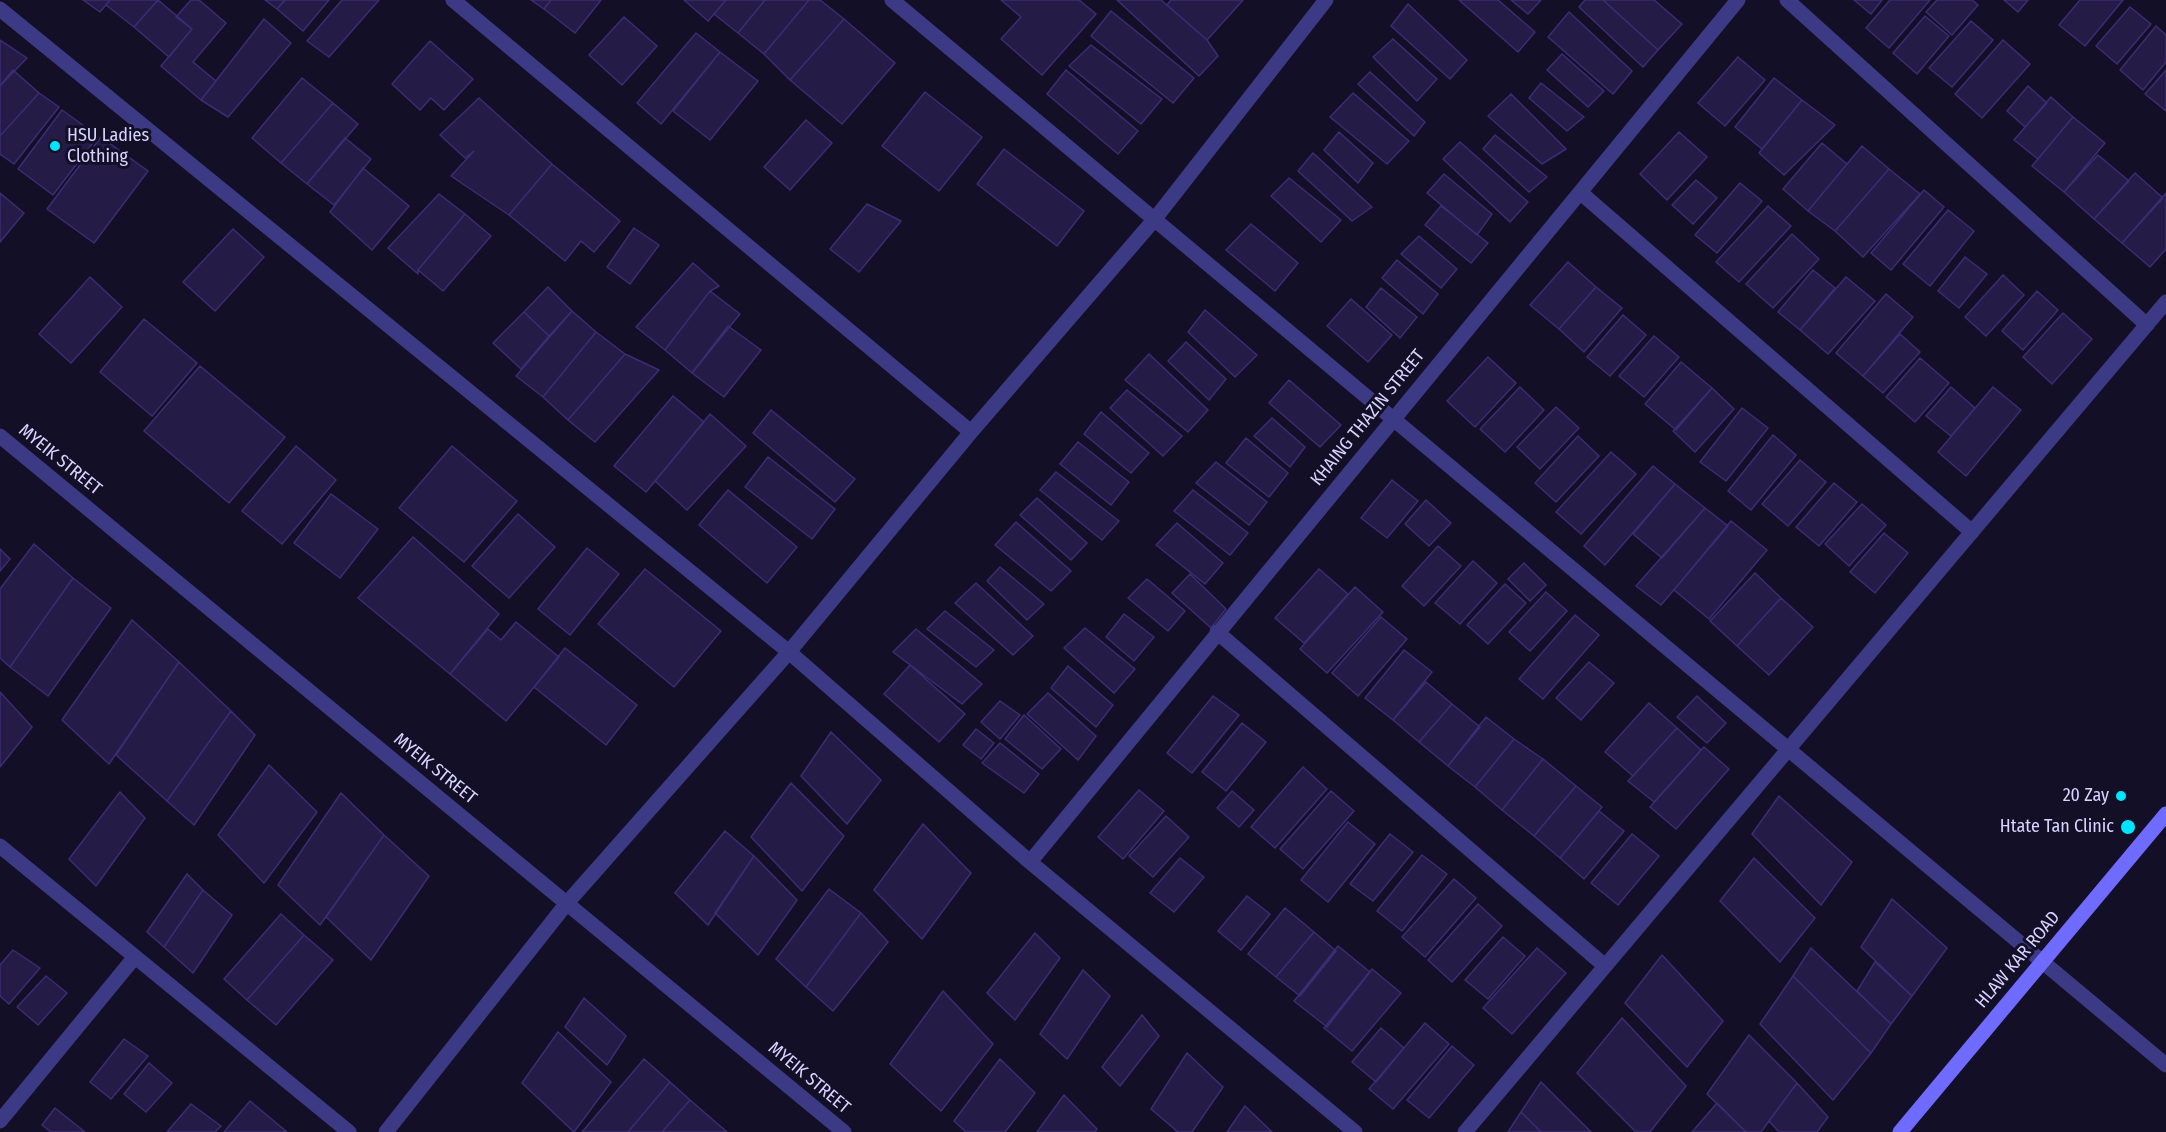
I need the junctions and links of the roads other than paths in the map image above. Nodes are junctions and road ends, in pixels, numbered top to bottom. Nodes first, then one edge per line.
1 (453, 0) edge
2 (892, 0) edge
3 (1326, 0) edge
4 (1738, 0) edge
5 (1787, 0) edge
6 (0, 9) edge
7 (1581, 193) junction
8 (1154, 220) junction
9 (2166, 302) edge
10 (2146, 325) junction
11 (1392, 418) junction
12 (971, 432) junction
13 (0, 436) edge
14 (1972, 532) junction
15 (1217, 632) junction
16 (789, 652) junction
17 (1788, 750) junction
18 (2166, 814) edge
19 (0, 846) edge
20 (1030, 862) junction
21 (567, 903) junction
22 (134, 958) junction
23 (2041, 963) junction
24 (1605, 966) junction
25 (2166, 1065) edge
26 (0, 1121) edge
27 (349, 1132) edge
28 (386, 1132) edge
29 (844, 1132) edge
30 (1355, 1132) edge
31 (1465, 1132) edge
32 (1900, 1132) edge

1 - 12 street
2 - 8 street
3 - 8 street
4 - 7 street, KHAING THAZIN STREET
5 - 10 street
6 - 16 street
7 - 11 street, KHAING THAZIN STREET
7 - 14 street
8 - 11 street
8 - 12 street
9 - 10 street
10 - 14 street
11 - 15 street, KHAING THAZIN STREET
11 - 17 street
12 - 16 street
13 - 21 street, MYEIK STREET
14 - 17 street
15 - 20 street, KHAING THAZIN STREET
15 - 24 street
16 - 20 street
16 - 21 street
17 - 23 street
17 - 24 street
18 - 23 main road, HLAW KAR ROAD
19 - 22 street
20 - 30 street
21 - 28 street
21 - 29 street, MYEIK STREET
22 - 26 street
22 - 27 street
23 - 25 street
23 - 32 main road, HLAW KAR ROAD
24 - 31 street

